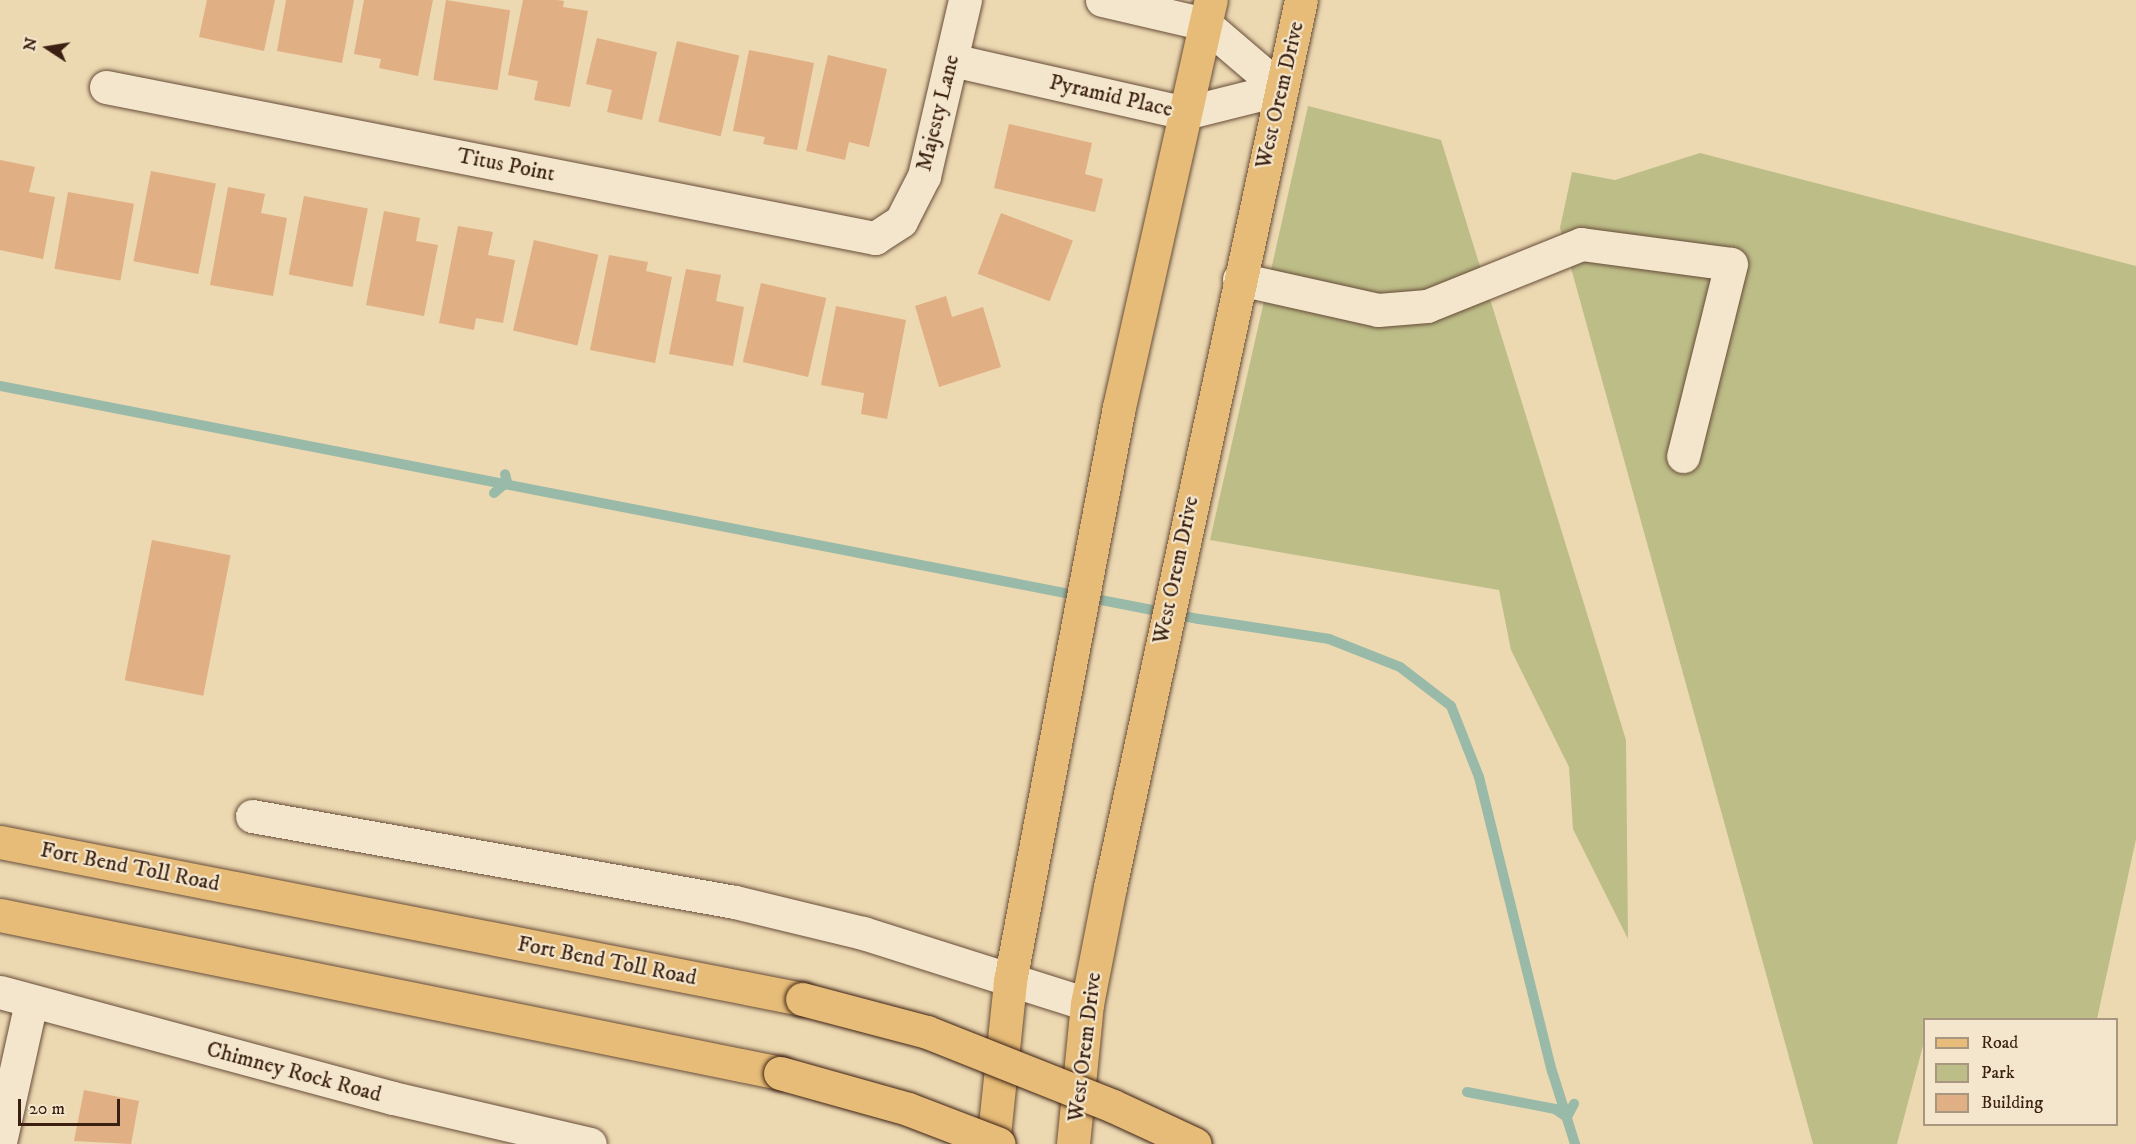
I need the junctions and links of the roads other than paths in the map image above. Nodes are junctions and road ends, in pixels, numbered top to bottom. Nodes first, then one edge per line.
1 (965, 0) edge
2 (1102, 0) edge
3 (1301, 0) edge
4 (1208, 12) edge
5 (952, 60) junction
6 (106, 87) dead end
7 (1281, 89) junction
8 (1185, 113) junction
9 (902, 221) joint
10 (1239, 279) junction
11 (1683, 456) dead end
12 (252, 816) dead end
13 (0, 842) edge
14 (0, 915) edge
15 (1010, 981) junction
16 (0, 992) edge
17 (31, 1002) junction
18 (1087, 1005) junction
19 (0, 1142) edge
20 (590, 1144) edge
21 (993, 1144) edge
22 (999, 1144) edge
23 (1073, 1144) edge
24 (1195, 1144) edge

1 - 5 street, Majesty Lane
2 - 4 street
3 - 7 main road, West Orem Drive
4 - 7 street
4 - 8 main road
5 - 8 street, Pyramid Place
5 - 9 street, Majesty Lane
6 - 9 street, Titus Point
7 - 8 street, Pyramid Place
7 - 10 main road, West Orem Drive
8 - 15 main road
10 - 11 street
10 - 18 main road, West Orem Drive
12 - 15 street
13 - 24 main road, Fort Bend Toll Road, bridge
14 - 22 main road, bridge
15 - 18 street
15 - 21 main road
16 - 17 street, Chimney Rock Road
17 - 19 street
17 - 20 street, Chimney Rock Road
18 - 23 main road, West Orem Drive

